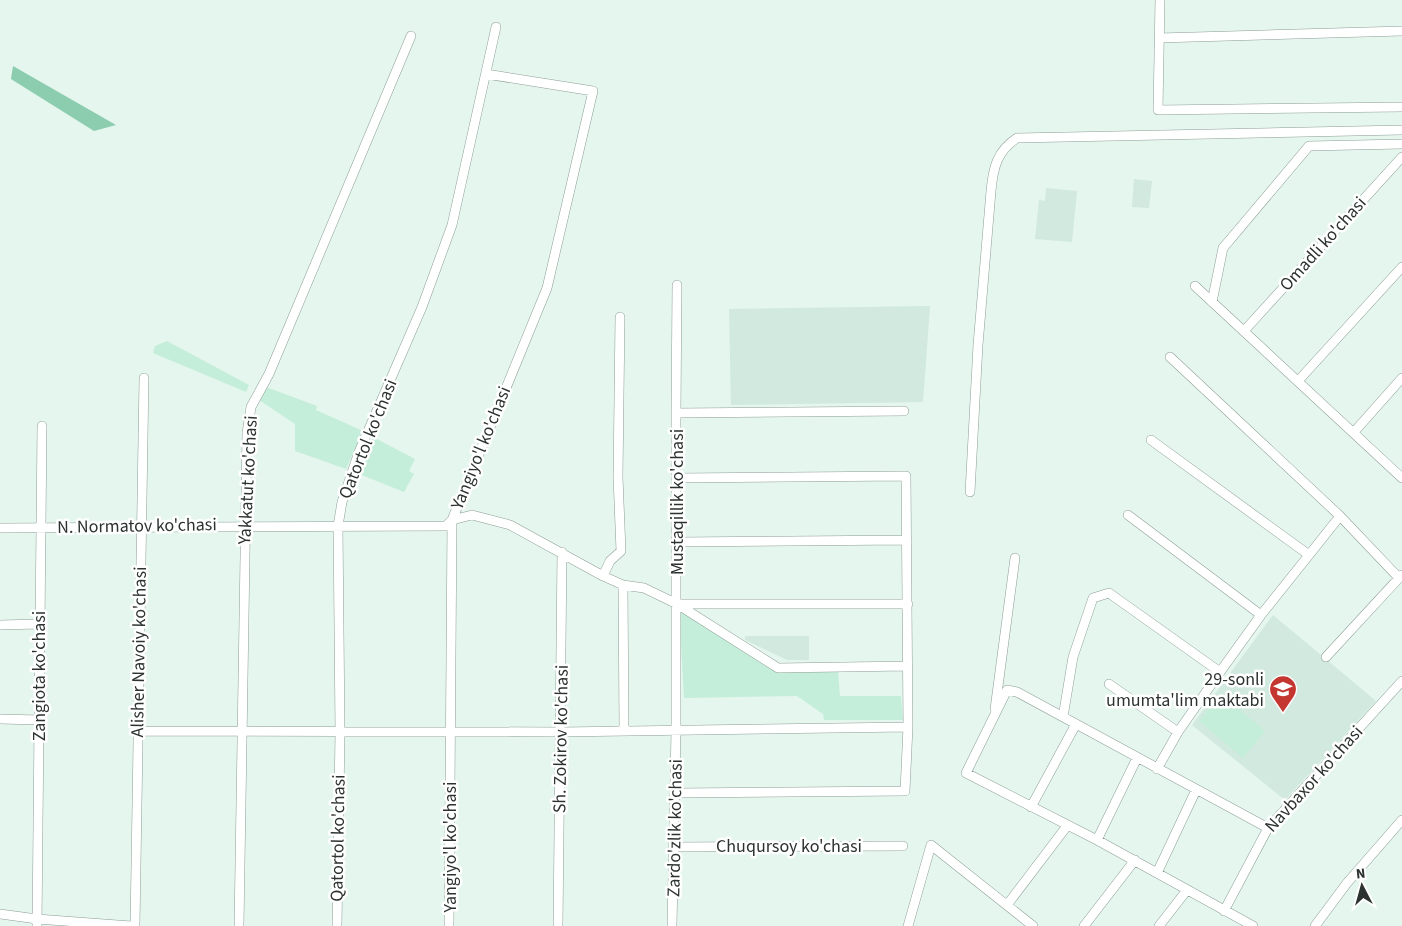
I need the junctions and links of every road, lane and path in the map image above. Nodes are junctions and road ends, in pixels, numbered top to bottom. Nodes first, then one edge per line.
1 (1160, 0) edge
2 (496, 27) dead end
3 (1402, 31) edge
4 (411, 36) dead end
5 (1159, 38) junction
6 (486, 74) junction
7 (1402, 107) edge
8 (1402, 130) edge
9 (1402, 144) edge
10 (1402, 157) edge
11 (1402, 267) edge
12 (676, 285) dead end
13 (1195, 286) dead end
14 (1212, 302) junction
15 (620, 317) dead end
16 (1244, 331) junction
17 (1170, 357) dead end
18 (144, 378) dead end
19 (1402, 378) edge
20 (1298, 381) junction
21 (904, 411) dead end
22 (676, 413) junction
23 (42, 426) dead end
24 (1354, 432) junction
25 (1151, 440) dead end
26 (677, 478) junction
27 (1402, 478) edge
28 (970, 492) dead end
29 (1128, 515) dead end
30 (1340, 516) junction
31 (452, 520) junction
32 (244, 525) junction
33 (141, 526) junction
34 (338, 526) junction
35 (41, 527) junction
36 (0, 528) edge
37 (907, 540) junction
38 (677, 542) junction
39 (562, 552) junction
40 (1308, 555) junction
41 (1015, 558) dead end
42 (603, 576) junction
43 (1400, 576) edge
44 (624, 585) junction
45 (677, 604) junction
46 (908, 604) junction
47 (1261, 615) junction
48 (39, 624) junction
49 (0, 625) edge
50 (1326, 658) dead end
51 (908, 666) junction
52 (1220, 672) junction
53 (1402, 682) edge
54 (1109, 684) dead end
55 (994, 716) junction
56 (1063, 717) junction
57 (0, 719) edge
58 (39, 720) junction
59 (1076, 724) junction
60 (908, 728) junction
61 (676, 730) junction
62 (138, 731) junction
63 (242, 731) junction
64 (624, 731) junction
65 (340, 732) junction
66 (450, 732) junction
67 (561, 732) junction
68 (1178, 732) junction
69 (1137, 758) junction
70 (1157, 769) junction
71 (1196, 790) junction
72 (676, 793) junction
73 (1031, 807) junction
74 (1402, 820) edge
75 (1067, 826) junction
76 (1268, 828) junction
77 (1097, 840) junction
78 (903, 846) dead end
79 (674, 847) junction
80 (1135, 860) junction
81 (1157, 873) junction
82 (1187, 890) junction
83 (1007, 906) junction
84 (1224, 911) junction
85 (0, 914) edge
86 (1236, 922) edge
87 (37, 923) edge
88 (912, 924) edge
89 (131, 926) edge
90 (135, 926) edge
91 (239, 926) edge
92 (337, 926) edge
93 (449, 926) edge
94 (558, 926) edge
95 (672, 926) edge
96 (1032, 926) edge
97 (1084, 926) edge
98 (1159, 926) edge
99 (1253, 926) edge
100 (1315, 926) edge

1 - 5 street
2 - 6 street, Qatortol ko'chasi
3 - 5 street
4 - 32 street, Yakkatut ko'chasi
5 - 7 street
6 - 31 street, Yangiyo'l ko'chasi
6 - 34 street, Qatortol ko'chasi
8 - 28 street
9 - 14 street
10 - 16 street, Omadli ko'chasi
11 - 20 street
12 - 22 street
13 - 14 street
14 - 16 street
15 - 42 street
16 - 20 street
17 - 30 street
18 - 33 street, Alisher Navoiy ko'chasi
19 - 24 street
20 - 24 street
21 - 22 street, Mustaqillik ko'chasi
22 - 26 street, Mustaqillik ko'chasi
23 - 35 street, Zangiota ko'chasi
24 - 27 street
25 - 40 street
26 - 37 street
26 - 38 street, Mustaqillik ko'chasi
29 - 47 street
30 - 40 street
30 - 43 street
31 - 34 street, N. Normatov ko'chasi
31 - 39 street
31 - 66 street, Yangiyo'l ko'chasi
32 - 33 street, N. Normatov ko'chasi
32 - 34 street, N. Normatov ko'chasi
32 - 63 street, Yakkatut ko'chasi
33 - 35 street, N. Normatov ko'chasi
33 - 62 street, Alisher Navoiy ko'chasi
34 - 65 street, Qatortol ko'chasi
35 - 36 street, N. Normatov ko'chasi
35 - 48 street, Zangiota ko'chasi
37 - 38 street
37 - 46 street
38 - 45 street, Mustaqillik ko'chasi
39 - 42 street
39 - 67 street, Sh. Zokirov ko'chasi
40 - 47 street
41 - 55 street
42 - 44 street
43 - 50 street
44 - 45 street
44 - 64 street
45 - 46 street
45 - 51 street
45 - 61 street, Mustaqillik ko'chasi
46 - 51 street
47 - 52 street
48 - 49 street
48 - 58 street, Zangiota ko'chasi
51 - 60 street
52 - 56 street
52 - 68 street
53 - 76 street, Navbaxor ko'chasi
54 - 68 street
55 - 56 street
55 - 73 street
56 - 59 street
57 - 58 street
58 - 87 street, Zangiota ko'chasi
59 - 69 street
59 - 73 street
60 - 61 street
60 - 72 street
61 - 64 street
61 - 72 street, Zardo'zlik ko'chasi
62 - 63 street
62 - 90 street, Alisher Navoiy ko'chasi
63 - 65 street
63 - 91 street, Yakkatut ko'chasi
64 - 67 street
65 - 66 street
65 - 92 street, Qatortol ko'chasi
66 - 67 street
66 - 93 street, Yangiyo'l ko'chasi
67 - 94 street, Sh. Zokirov ko'chasi
68 - 70 street
69 - 70 street
69 - 77 street
70 - 71 street
71 - 76 street
71 - 81 street
72 - 79 street, Zardo'zlik ko'chasi
73 - 75 street
74 - 100 street
75 - 77 street
75 - 83 street
76 - 84 street, Navbaxor ko'chasi
77 - 80 street
78 - 79 street, Chuqursoy ko'chasi
79 - 95 street, Zardo'zlik ko'chasi
80 - 81 street
80 - 97 street
81 - 82 street
82 - 84 street
82 - 98 street
83 - 88 street
83 - 96 street
84 - 86 street
85 - 87 street
86 - 99 street
87 - 89 street

